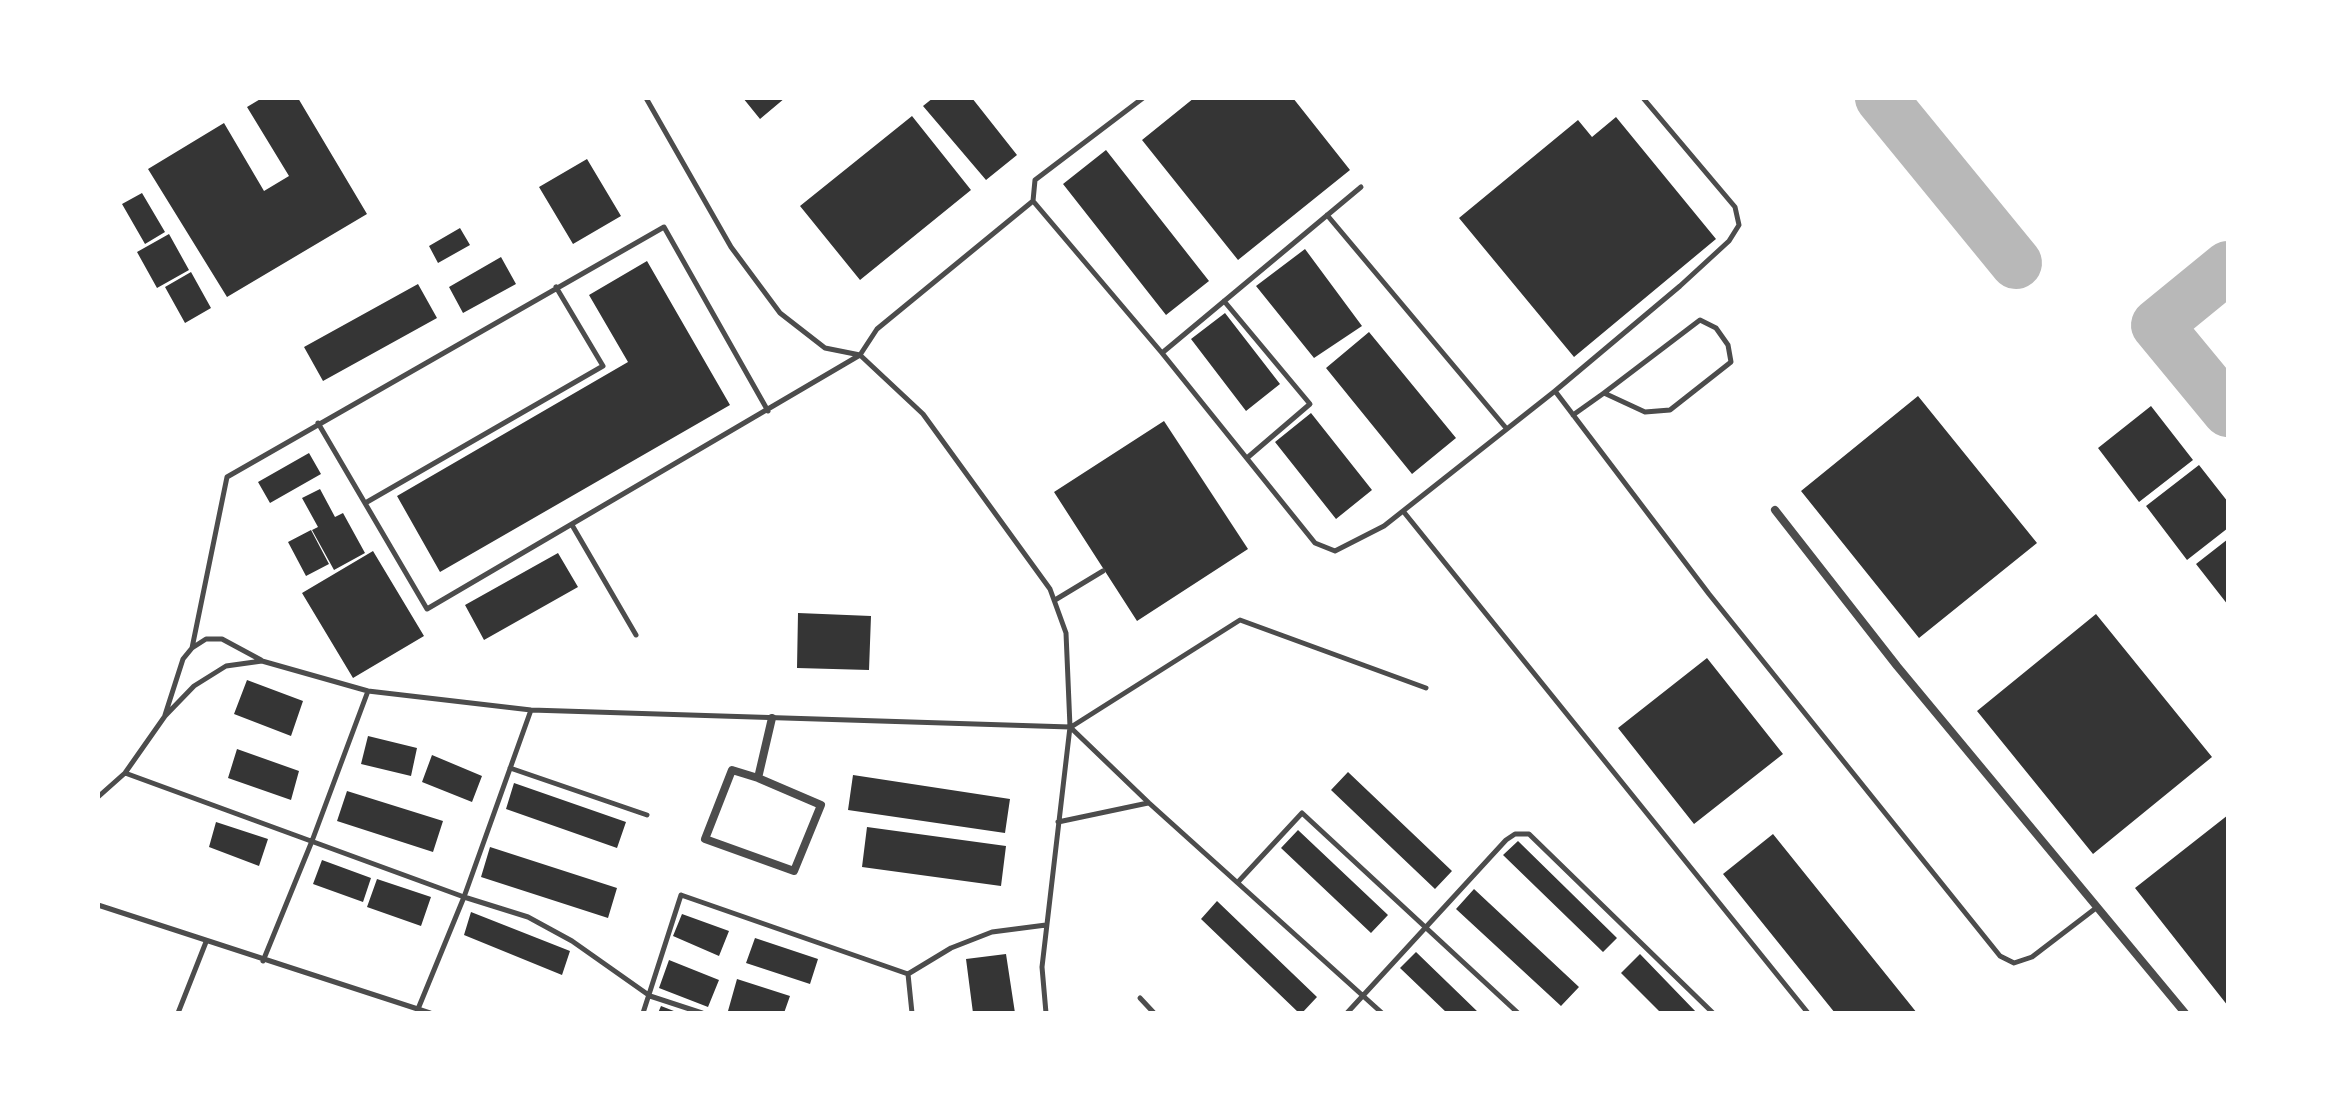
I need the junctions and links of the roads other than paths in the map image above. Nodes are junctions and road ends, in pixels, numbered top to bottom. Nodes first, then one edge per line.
1 (646, 98) edge
2 (1143, 98) edge
3 (1643, 98) edge
4 (1361, 187) dead end
5 (1033, 201) junction
6 (1327, 215) junction
7 (556, 287) junction
8 (1224, 301) junction
9 (1162, 353) junction
10 (860, 355) junction
11 (1555, 391) junction
12 (1604, 393) junction
13 (768, 411) junction
14 (1573, 415) junction
15 (318, 423) junction
16 (1506, 428) junction
17 (1247, 458) junction
18 (367, 502) junction
19 (1775, 510) dead end
20 (1403, 511) junction
21 (572, 525) junction
22 (1103, 571) dead end
23 (1055, 600) junction
24 (636, 635) dead end
25 (192, 648) junction
26 (262, 661) junction
27 (1426, 688) dead end
28 (368, 691) junction
29 (531, 710) junction
30 (165, 716) junction
31 (772, 718) junction
32 (1070, 727) junction
33 (510, 768) junction
34 (125, 773) junction
35 (758, 778) junction
36 (98, 797) edge
37 (1149, 803) junction
38 (647, 815) dead end
39 (1058, 822) junction
40 (312, 841) junction
41 (1238, 882) junction
42 (464, 897) junction
43 (98, 905) edge
44 (2096, 908) junction
45 (1046, 925) junction
46 (1426, 927) junction
47 (206, 942) junction
48 (263, 961) junction
49 (908, 974) junction
50 (650, 996) junction
51 (1364, 996) junction
52 (1140, 998) dead end
53 (418, 1009) junction
54 (178, 1013) edge
55 (430, 1013) edge
56 (643, 1013) edge
57 (702, 1013) edge
58 (912, 1013) edge
59 (1046, 1013) edge
60 (1154, 1013) edge
61 (1347, 1013) edge
62 (1382, 1013) edge
63 (1518, 1013) edge
64 (1713, 1013) edge
65 (1808, 1013) edge
66 (2185, 1013) edge

1 - 10 lane
2 - 5 lane
3 - 11 lane
4 - 6 lane
5 - 9 lane
5 - 10 lane
6 - 8 lane
6 - 16 lane
7 - 13 lane
7 - 15 lane
7 - 18 lane
8 - 9 lane
8 - 17 lane
9 - 17 lane
10 - 13 lane
10 - 23 lane
11 - 14 lane
11 - 16 lane
12 - 12 lane
12 - 14 lane
13 - 21 lane
14 - 44 lane
15 - 18 lane
15 - 25 lane
16 - 20 lane
17 - 20 lane
18 - 21 lane
19 - 44 street
20 - 65 lane
21 - 24 lane
22 - 23 lane
23 - 32 lane
25 - 26 lane
25 - 30 lane
26 - 28 lane
26 - 30 lane
27 - 32 lane
28 - 29 lane
28 - 40 lane
29 - 31 lane
29 - 33 lane
30 - 34 lane
31 - 32 lane
31 - 35 street
32 - 37 lane
32 - 39 lane
33 - 38 lane
33 - 42 lane
34 - 36 lane
34 - 40 lane
35 - 35 street
37 - 39 lane
37 - 41 lane
39 - 45 lane
40 - 42 lane
40 - 48 lane
41 - 46 lane
41 - 51 lane
42 - 50 lane
42 - 53 lane
43 - 47 lane
44 - 66 street
45 - 49 lane
45 - 59 lane
46 - 51 lane
46 - 63 lane
46 - 64 lane
47 - 48 lane
47 - 54 lane
48 - 53 lane
49 - 50 lane
49 - 58 lane
50 - 56 lane
50 - 57 lane
51 - 61 lane
51 - 62 lane
52 - 60 lane
53 - 55 lane

